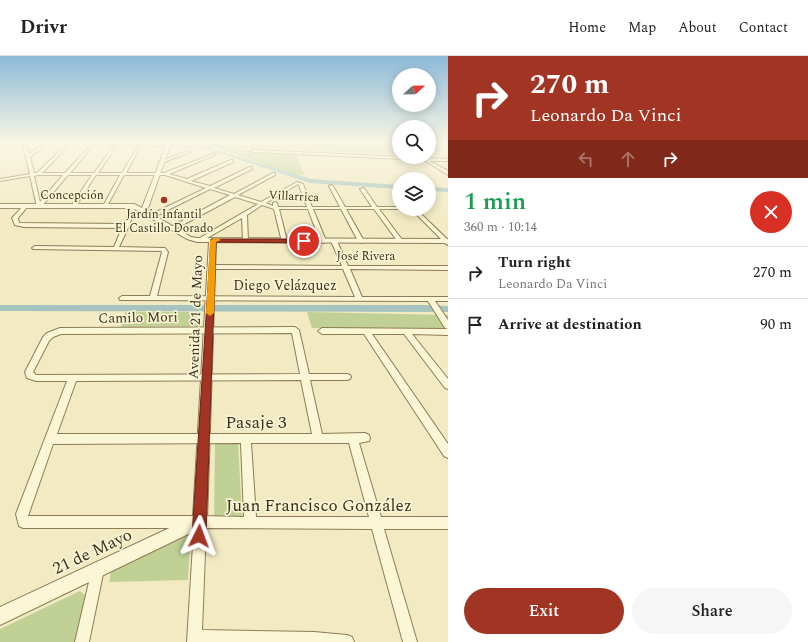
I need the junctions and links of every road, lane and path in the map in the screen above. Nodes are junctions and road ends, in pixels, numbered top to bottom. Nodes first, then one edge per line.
1 (31, 170) edge
2 (42, 170) edge
3 (70, 170) edge
4 (98, 170) edge
5 (124, 170) edge
6 (159, 170) edge
7 (174, 170) edge
8 (211, 170) edge
9 (246, 170) edge
10 (38, 174) junction
11 (67, 174) junction
12 (95, 174) junction
13 (122, 174) junction
14 (157, 174) junction
15 (165, 174) junction
16 (274, 174) dead end
17 (32, 175) junction
18 (0, 180) edge
19 (186, 181) junction
20 (331, 186) dead end
21 (208, 189) junction
22 (362, 189) dead end
23 (233, 196) junction
24 (273, 196) junction
25 (260, 204) junction
26 (0, 206) edge
27 (26, 206) junction
28 (39, 206) junction
29 (73, 206) junction
30 (105, 206) junction
31 (134, 206) junction
32 (276, 208) junction
33 (310, 208) junction
34 (343, 208) junction
35 (376, 208) junction
36 (392, 208) edge
37 (144, 211) junction
38 (244, 214) junction
39 (152, 216) junction
40 (420, 216) edge
41 (126, 226) junction
42 (173, 228) junction
43 (200, 240) junction
44 (213, 240) junction
45 (246, 241) junction
46 (284, 241) junction
47 (323, 241) junction
48 (334, 241) junction
49 (361, 241) junction
50 (400, 241) junction
51 (447, 242) edge
52 (35, 248) dead end
53 (116, 248) junction
54 (212, 267) junction
55 (346, 267) junction
56 (448, 268) edge
57 (122, 298) dead end
58 (153, 298) junction
59 (359, 298) junction
60 (448, 299) edge
61 (431, 301) junction
62 (211, 303) junction
63 (448, 326) edge
64 (210, 330) junction
65 (322, 331) dead end
66 (367, 332) junction
67 (406, 332) junction
68 (448, 332) edge
69 (73, 377) junction
70 (208, 377) junction
71 (305, 377) junction
72 (347, 377) dead end
73 (448, 385) edge
74 (204, 438) junction
75 (246, 438) junction
76 (318, 438) junction
77 (353, 438) junction
78 (366, 438) dead end
79 (50, 439) junction
80 (448, 453) edge
81 (200, 521) junction
82 (250, 522) junction
83 (377, 523) junction
84 (448, 523) edge
85 (99, 568) junction
86 (0, 616) edge
87 (194, 640) edge
88 (314, 641) edge
89 (82, 642) edge
90 (347, 642) edge
91 (410, 642) edge

1 - 17 street
2 - 10 street
3 - 11 street
4 - 12 street
5 - 13 street
6 - 14 street
7 - 15 street
8 - 19 street
9 - 21 street
10 - 11 street, Villarrica
10 - 17 street, Villarrica
11 - 12 street, Villarrica
11 - 28 street
12 - 13 street, Villarrica
12 - 29 street
13 - 14 street, Villarrica
13 - 30 street
14 - 15 street, Villarrica
14 - 37 street
15 - 19 street, Villarrica
16 - 23 street
17 - 18 street, Villarrica
17 - 28 street
19 - 21 street, Villarrica
20 - 34 street
21 - 23 street, Villarrica
21 - 39 street
22 - 35 street
23 - 25 street, Villarrica
23 - 42 street
24 - 25 street
24 - 32 street
24 - 33 street
25 - 32 street, Villarrica
25 - 38 street
26 - 27 street, Concepción
27 - 28 street, Concepción
27 - 41 street
28 - 29 street, Concepción
29 - 30 street, Concepción
30 - 31 street, Concepción
31 - 37 street, Concepción
31 - 41 street
32 - 33 street, Villarrica
32 - 46 street
33 - 34 street, Villarrica
33 - 47 street
34 - 35 street, Villarrica
34 - 49 street
35 - 36 street, Villarrica
35 - 50 street
37 - 39 street, Avenida 21 de Mayo
38 - 43 street
38 - 45 street
39 - 42 street, Avenida 21 de Mayo
40 - 51 street
41 - 53 street
42 - 43 street, Avenida 21 de Mayo
43 - 44 street, Avenida 21 de Mayo
44 - 45 street
44 - 54 street, Avenida 21 de Mayo
45 - 46 street
46 - 47 street
47 - 48 street
48 - 49 street
48 - 55 street
49 - 50 street
50 - 51 street
52 - 53 street
53 - 58 street
54 - 55 street, José Rivera
54 - 62 street, Avenida 21 de Mayo
55 - 56 street, José Rivera
55 - 59 street
57 - 58 street, Diego Velázquez
58 - 62 street, Diego Velázquez
59 - 61 street, Diego Velázquez
59 - 62 street, Diego Velázquez
60 - 61 street, Diego Velázquez
61 - 63 street
62 - 64 street, Avenida 21 de Mayo
64 - 69 street, Camilo Mori
64 - 70 street, Avenida 21 de Mayo
64 - 71 street, Camilo Mori
65 - 66 street
66 - 67 street
66 - 80 street
67 - 68 street
67 - 73 street
69 - 70 street
69 - 79 street
70 - 71 street
70 - 74 street, Avenida 21 de Mayo
71 - 72 street
71 - 76 street
74 - 75 street, Pasaje 3
74 - 79 street, Pasaje 3
74 - 81 street, Avenida 21 de Mayo
75 - 76 street, Pasaje 3
75 - 82 street
76 - 77 street, Pasaje 3
77 - 78 street, Pasaje 3
77 - 83 street
79 - 81 street, Juan Francisco González
81 - 82 street, Juan Francisco González
81 - 85 street, 21 de Mayo
81 - 87 street
82 - 83 street, Juan Francisco González
83 - 84 street, Juan Francisco González
83 - 91 street
85 - 86 street, 21 de Mayo
85 - 89 street
87 - 88 street
88 - 90 street

